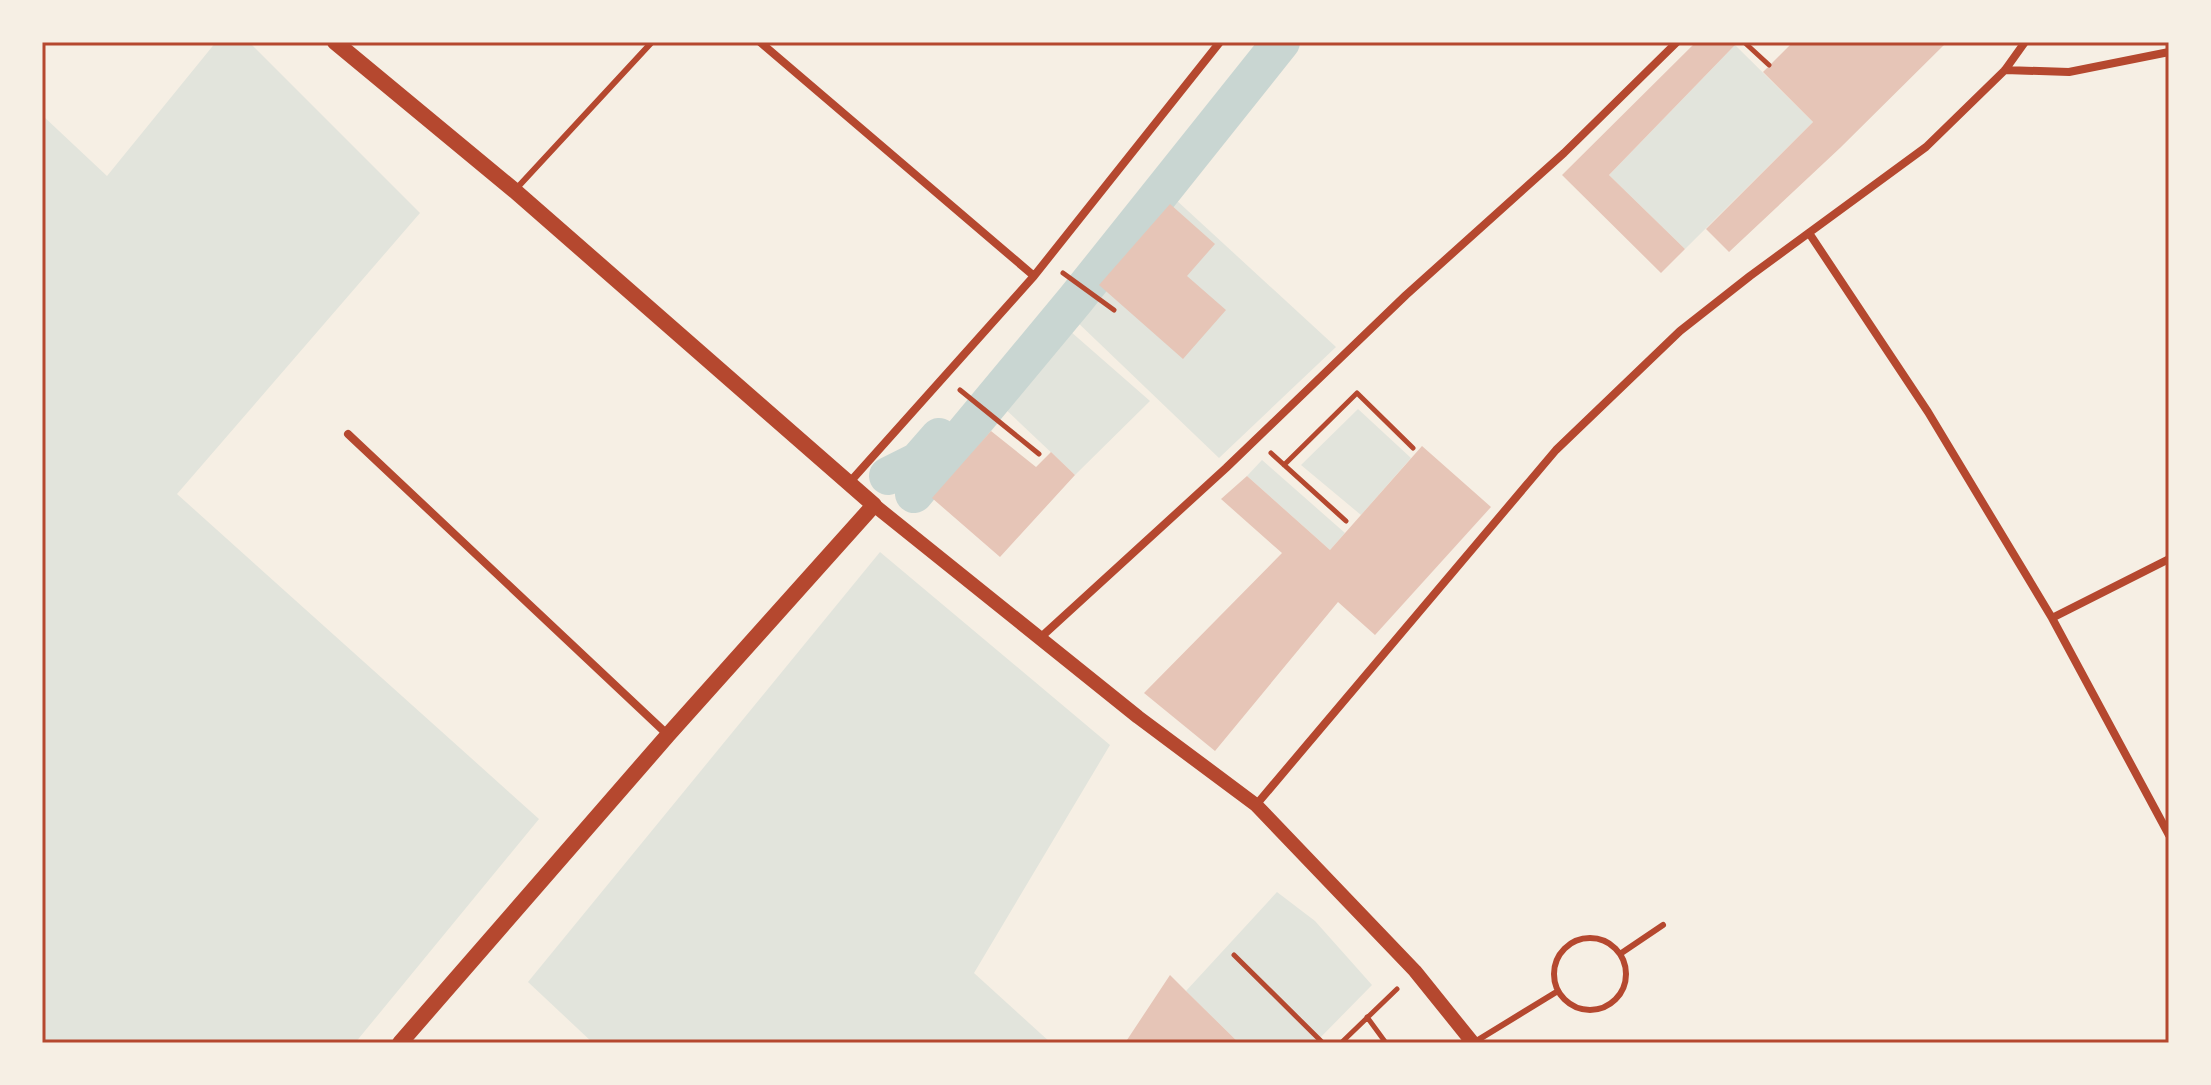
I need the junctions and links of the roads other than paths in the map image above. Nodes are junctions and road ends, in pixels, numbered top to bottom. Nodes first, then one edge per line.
1 (335, 42) edge
2 (652, 42) edge
3 (760, 42) edge
4 (1220, 42) edge
5 (1677, 42) edge
6 (2025, 42) edge
7 (2169, 52) edge
8 (2005, 70) junction
9 (515, 191) junction
10 (1809, 233) junction
11 (1034, 276) junction
12 (348, 434) dead end
13 (848, 484) junction
14 (874, 505) junction
15 (2169, 559) edge
16 (2052, 618) junction
17 (1040, 638) junction
18 (668, 735) junction
19 (1256, 805) junction
20 (2169, 835) edge
21 (1663, 925) dead end
22 (1620, 954) junction
23 (1558, 991) junction
24 (400, 1043) edge
25 (1473, 1043) edge

1 - 9 main road
2 - 9 lane
3 - 11 street
4 - 11 street
5 - 17 street
6 - 8 street
7 - 8 street
8 - 10 street
9 - 13 main road
10 - 16 street
10 - 19 street
11 - 13 street
12 - 18 street
13 - 14 main road
14 - 17 street
14 - 18 main road
15 - 16 street
16 - 20 street
17 - 19 street
18 - 24 main road
19 - 25 street
21 - 22 lane
22 - 23 lane
22 - 23 lane
23 - 25 lane

